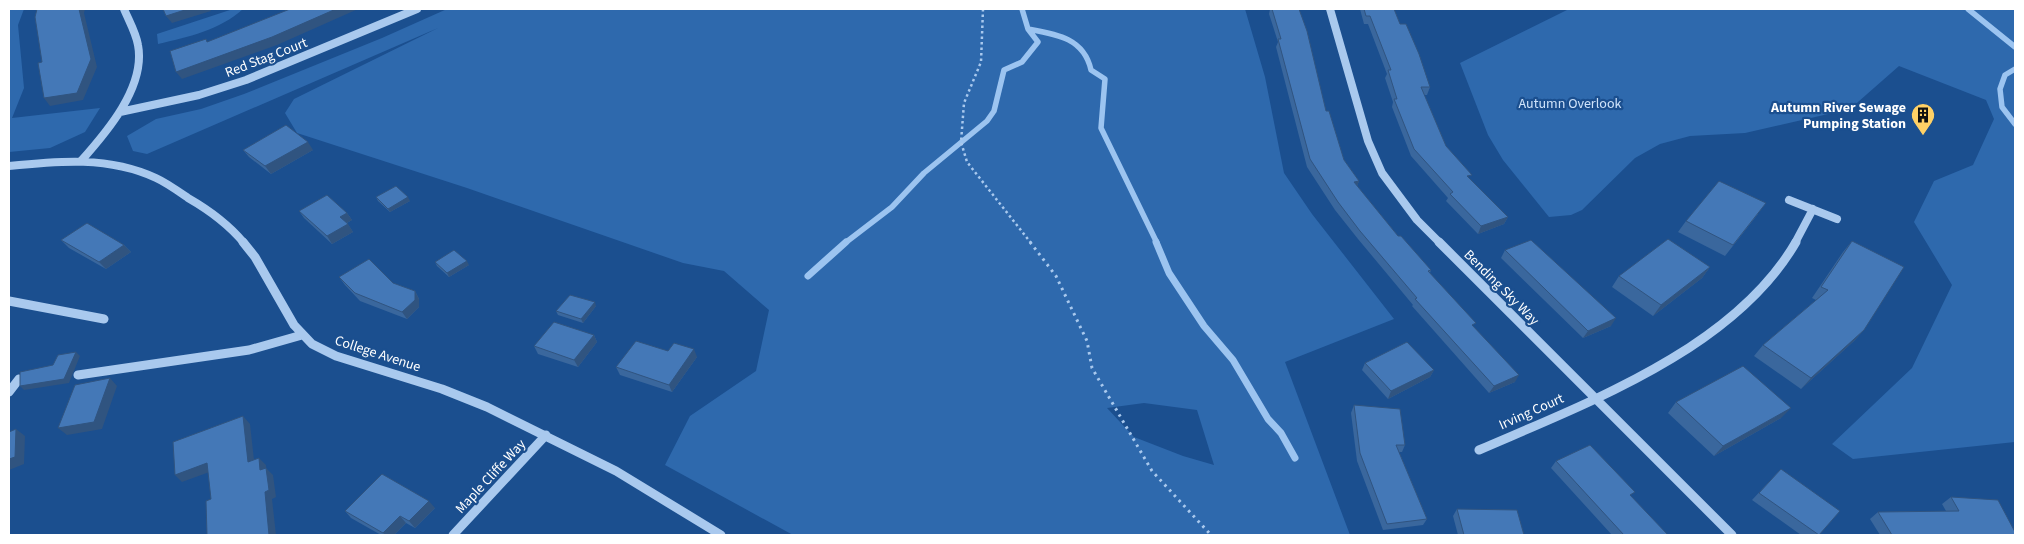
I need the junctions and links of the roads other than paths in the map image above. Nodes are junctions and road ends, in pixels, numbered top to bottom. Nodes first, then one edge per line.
1 (124, 9) edge
2 (417, 9) edge
3 (1330, 9) edge
4 (120, 112) junction
5 (81, 162) junction
6 (9, 166) edge
7 (1789, 200) dead end
8 (1813, 209) junction
9 (1837, 219) dead end
10 (9, 301) edge
11 (104, 318) dead end
12 (302, 335) junction
13 (78, 375) dead end
14 (9, 380) edge
15 (9, 392) edge
16 (1595, 398) junction
17 (546, 435) junction
18 (1479, 450) dead end
19 (453, 535) edge
20 (721, 535) edge
21 (1732, 535) edge

1 - 4 street
2 - 4 street, Red Stag Court
3 - 16 street, Bending Sky Way
4 - 5 street
5 - 6 street, College Avenue
5 - 12 street, College Avenue
7 - 8 street
8 - 9 street
8 - 16 street, Irving Court
10 - 11 street
12 - 13 street
12 - 17 street, College Avenue
14 - 15 street
16 - 18 street, Irving Court
16 - 21 street, Bending Sky Way
17 - 19 street, Maple Cliffe Way
17 - 20 street, College Avenue

